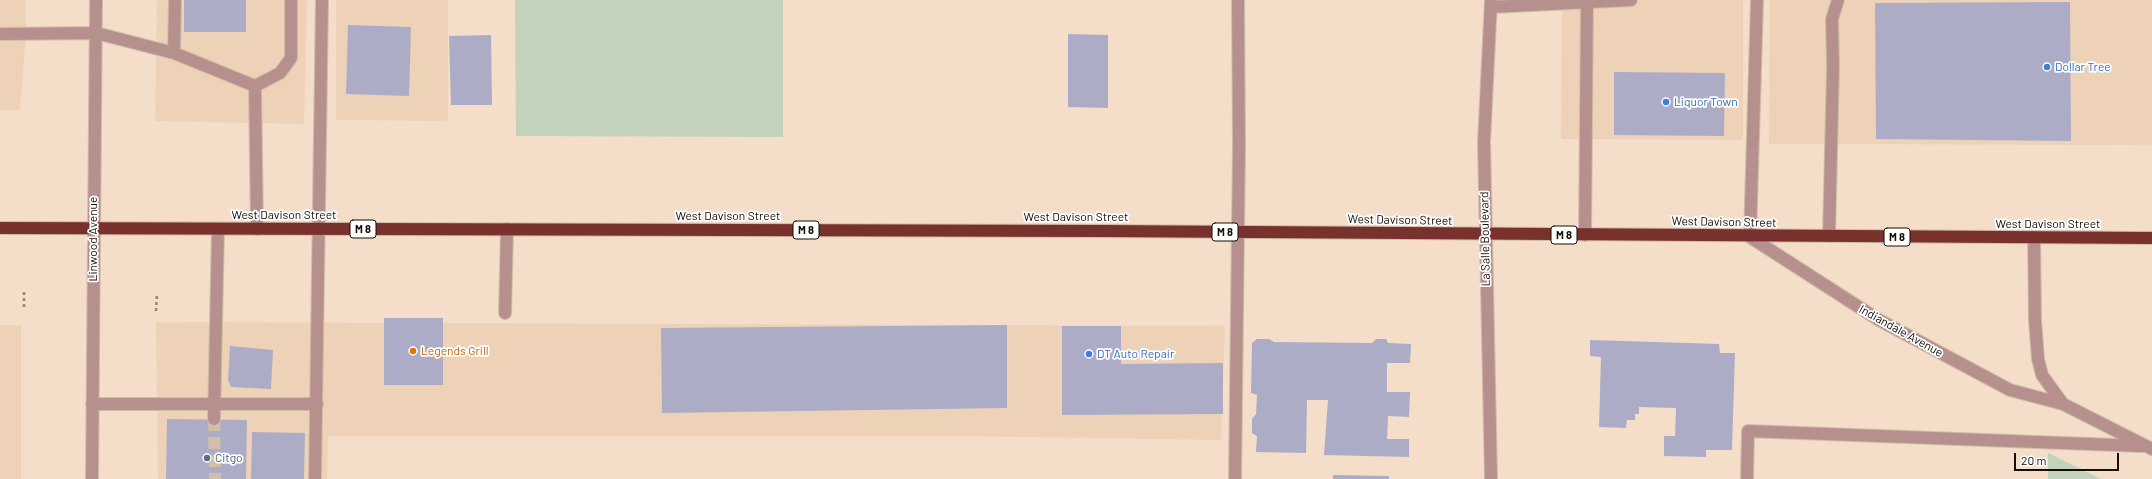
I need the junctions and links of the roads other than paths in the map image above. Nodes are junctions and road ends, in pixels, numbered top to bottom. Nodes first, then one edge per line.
1 (96, 0) edge
2 (175, 0) edge
3 (290, 0) edge
4 (322, 0) edge
5 (1238, 0) edge
6 (1631, 0) edge
7 (1757, 0) edge
8 (1838, 0) edge
9 (1587, 2) junction
10 (1491, 4) edge
11 (96, 33) junction
12 (0, 34) edge
13 (174, 53) junction
14 (255, 86) junction
15 (0, 228) edge
16 (93, 228) junction
17 (507, 228) junction
18 (218, 229) junction
19 (257, 229) junction
20 (320, 229) junction
21 (1238, 233) junction
22 (1486, 234) junction
23 (1585, 235) junction
24 (1829, 236) junction
25 (1750, 237) junction
26 (2034, 238) junction
27 (2152, 238) edge
28 (505, 313) dead end
29 (92, 404) junction
30 (215, 404) junction
31 (317, 404) junction
32 (2063, 404) junction
33 (214, 419) tunnel mouth
34 (2150, 448) edge
35 (92, 479) edge
36 (315, 479) edge
37 (1235, 479) edge
38 (1491, 479) edge
39 (1747, 479) edge

1 - 11 street, Linwood Avenue
2 - 13 street
3 - 14 street
4 - 20 street
5 - 21 street
6 - 9 street
7 - 25 street
8 - 24 street
9 - 10 street
9 - 23 street
10 - 22 street, La Salle Boulevard
11 - 12 street
11 - 13 street
11 - 16 street, Linwood Avenue
13 - 14 street
14 - 19 street
15 - 16 highway, West Davison Street / M 8
16 - 18 highway, West Davison Street / M 8
16 - 29 street, Linwood Avenue
17 - 20 highway, West Davison Street / M 8
17 - 21 highway, West Davison Street / M 8
17 - 28 street
18 - 19 highway, West Davison Street / M 8
18 - 30 street
19 - 20 highway, West Davison Street / M 8
20 - 31 street
21 - 22 highway, West Davison Street / M 8
21 - 37 street
22 - 23 highway, West Davison Street / M 8
22 - 38 street, La Salle Boulevard
23 - 25 highway, West Davison Street / M 8
24 - 25 highway, West Davison Street / M 8
24 - 26 highway, West Davison Street / M 8
25 - 32 street, Indiandale Avenue
26 - 27 highway, West Davison Street / M 8
26 - 32 street, Indiandale Avenue
29 - 30 street
29 - 35 street, Linwood Avenue
30 - 31 street
30 - 33 street
31 - 36 street
32 - 34 street, Indiandale Avenue
34 - 39 street

